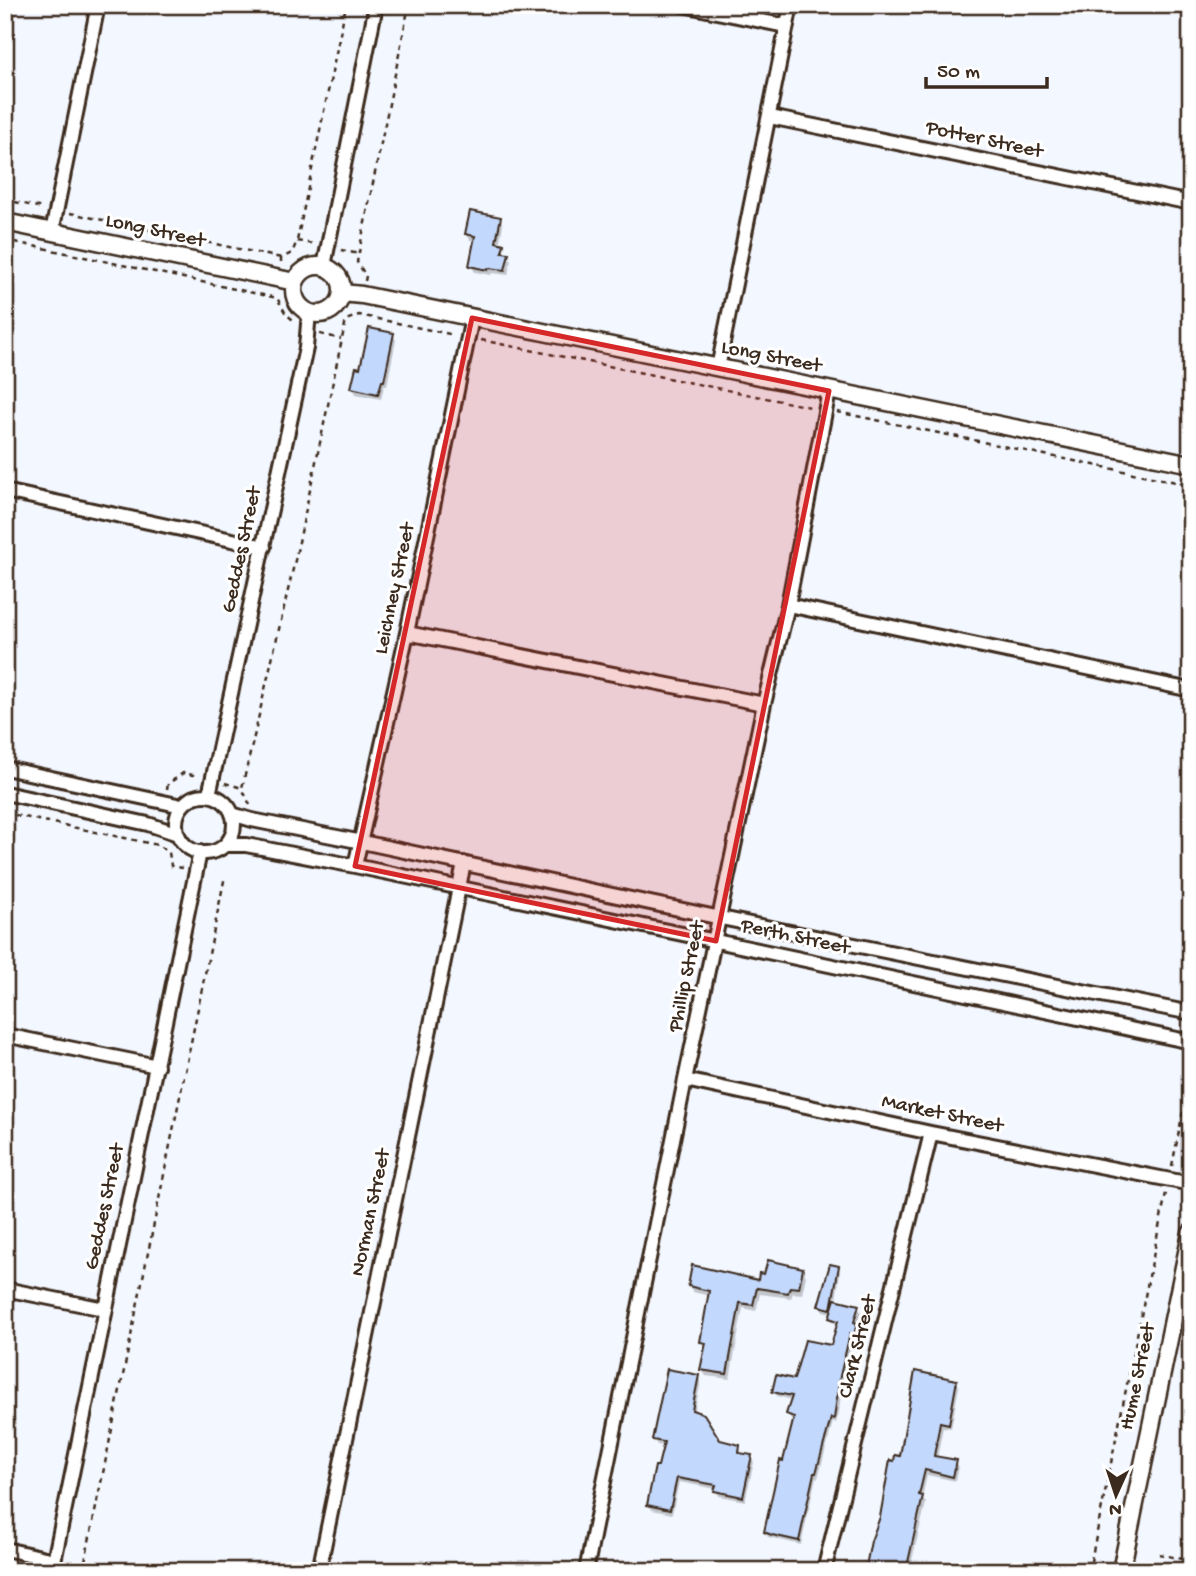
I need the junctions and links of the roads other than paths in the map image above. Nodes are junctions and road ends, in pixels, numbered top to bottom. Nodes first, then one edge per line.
1 (98, 5) edge
2 (376, 5) edge
3 (683, 5) edge
4 (790, 5) edge
5 (786, 26) junction
6 (770, 117) junction
7 (1191, 203) edge
8 (5, 222) edge
9 (52, 232) junction
10 (324, 266) junction
11 (287, 281) junction
12 (342, 293) junction
13 (309, 312) junction
14 (472, 318) junction
15 (718, 368) junction
16 (829, 391) junction
17 (1191, 464) edge
18 (5, 491) edge
19 (264, 547) junction
20 (788, 605) junction
21 (407, 633) junction
22 (1191, 690) edge
23 (764, 704) junction
24 (12, 769) edge
25 (9, 794) edge
26 (209, 795) junction
27 (182, 806) junction
28 (232, 814) junction
29 (178, 834) junction
30 (362, 842) junction
31 (225, 845) junction
32 (200, 852) junction
33 (464, 863) junction
34 (355, 866) junction
35 (458, 889) junction
36 (721, 918) junction
37 (716, 941) junction
38 (1191, 1013) edge
39 (5, 1035) edge
40 (1191, 1042) edge
41 (157, 1066) junction
42 (685, 1080) junction
43 (931, 1133) junction
44 (1191, 1184) edge
45 (1191, 1233) edge
46 (5, 1289) edge
47 (104, 1309) junction
48 (5, 1549) edge
49 (53, 1565) edge
50 (319, 1571) edge
51 (586, 1571) edge
52 (824, 1571) edge
53 (1121, 1571) edge

1 - 9 street
2 - 10 street
3 - 5 street
4 - 5 street
5 - 6 street
6 - 7 street, Potter Street
6 - 15 street
8 - 9 street, Long Street
9 - 11 street, Long Street
10 - 11 street
10 - 12 street
11 - 13 street
12 - 13 street
12 - 14 street, Long Street
13 - 19 street, Geddes Street
14 - 15 street, Long Street
14 - 21 street, Leichney Street
15 - 16 street, Long Street
16 - 17 street, Long Street
16 - 20 street, Phillip Street
18 - 19 street
19 - 26 street, Geddes Street
20 - 22 street
20 - 23 street, Phillip Street
21 - 23 street
21 - 30 street, Leichney Street
23 - 36 street, Phillip Street
24 - 25 street
24 - 27 street
25 - 29 street
26 - 27 street
26 - 28 street
27 - 29 street
28 - 30 street, Perth Street
28 - 31 street
29 - 32 street
30 - 33 street, Perth Street
30 - 34 street, Leichney Street
31 - 32 street
31 - 34 street, Perth Street
32 - 41 street, Geddes Street
33 - 35 street, Norman Street
33 - 36 street, Perth Street
34 - 35 street, Perth Street
35 - 37 street, Perth Street
35 - 50 street, Norman Street
36 - 37 street, Phillip Street
36 - 38 street, Perth Street
37 - 40 street, Perth Street
37 - 42 street, Phillip Street
39 - 41 street
41 - 47 street, Geddes Street
42 - 43 street, Market Street
42 - 51 street, Phillip Street
43 - 44 street, Market Street
43 - 52 street, Clark Street
45 - 53 street, Hume Street
46 - 47 street
47 - 49 street, Geddes Street
48 - 49 street

